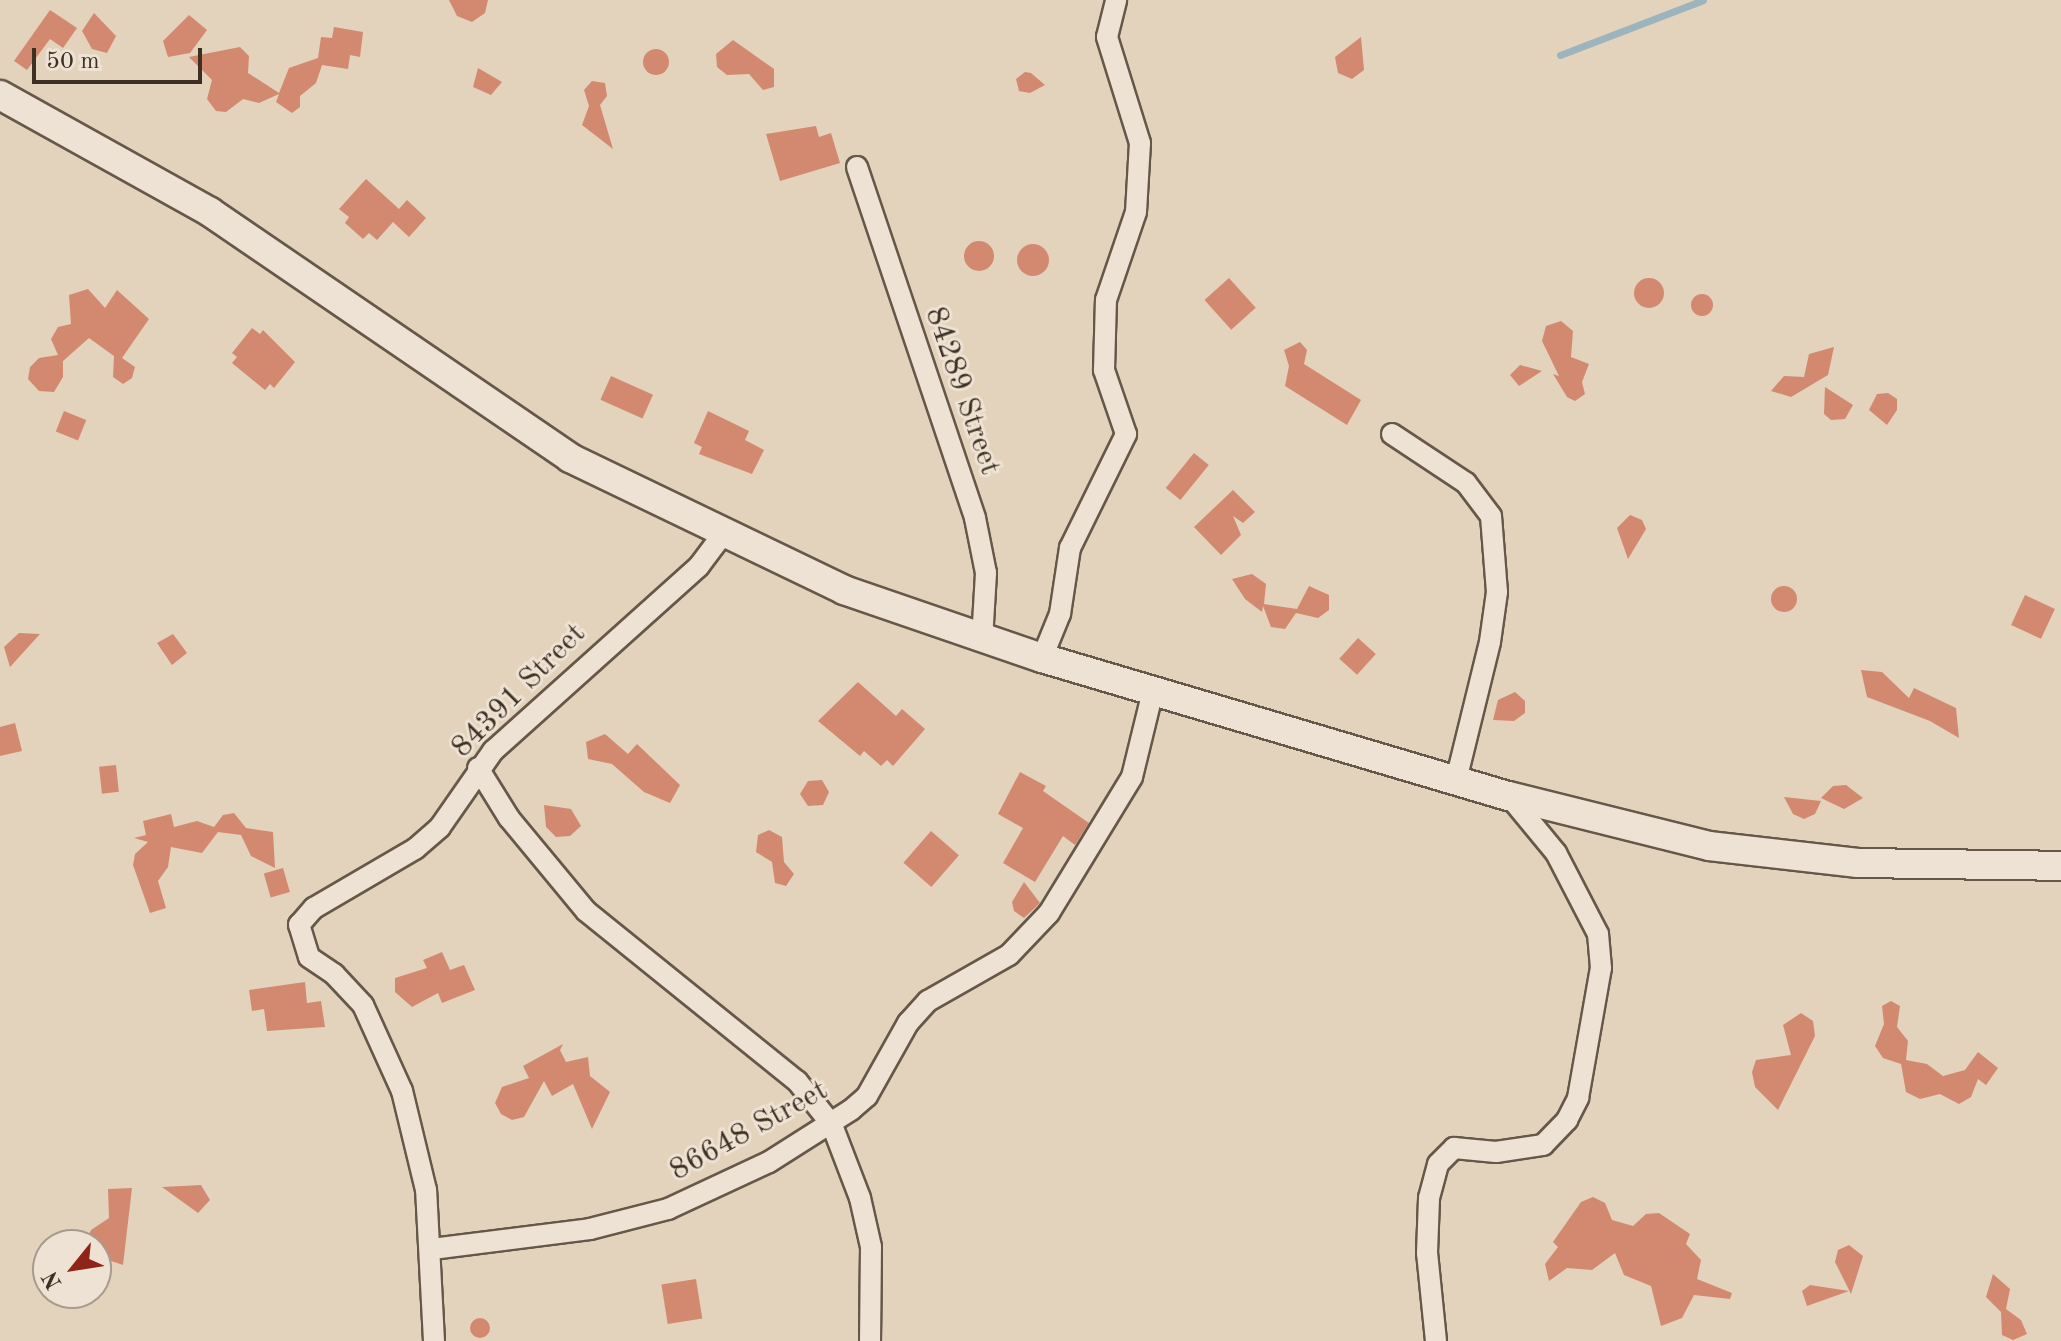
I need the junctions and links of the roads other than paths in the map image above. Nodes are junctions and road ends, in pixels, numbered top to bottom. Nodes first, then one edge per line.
1 (1116, 0) edge
2 (0, 95) edge
3 (857, 167) dead end
4 (1392, 434) dead end
5 (722, 535) junction
6 (982, 640) junction
7 (1042, 658) junction
8 (1153, 691) junction
9 (478, 768) junction
10 (1456, 780) junction
11 (1509, 796) junction
12 (2061, 866) edge
13 (832, 1125) junction
14 (432, 1249) junction
15 (434, 1341) edge
16 (870, 1341) edge
17 (1436, 1341) edge

1 - 7 street
2 - 5 street
3 - 6 street, 84289 Street
4 - 10 street
5 - 6 street
5 - 9 street, 84391 Street
6 - 7 street
7 - 8 street
8 - 10 street
8 - 13 street, 86648 Street
9 - 13 street
9 - 14 street, 84391 Street
10 - 11 street
11 - 12 street
11 - 17 street
13 - 14 street, 86648 Street
13 - 16 street
14 - 15 street, 84391 Street

